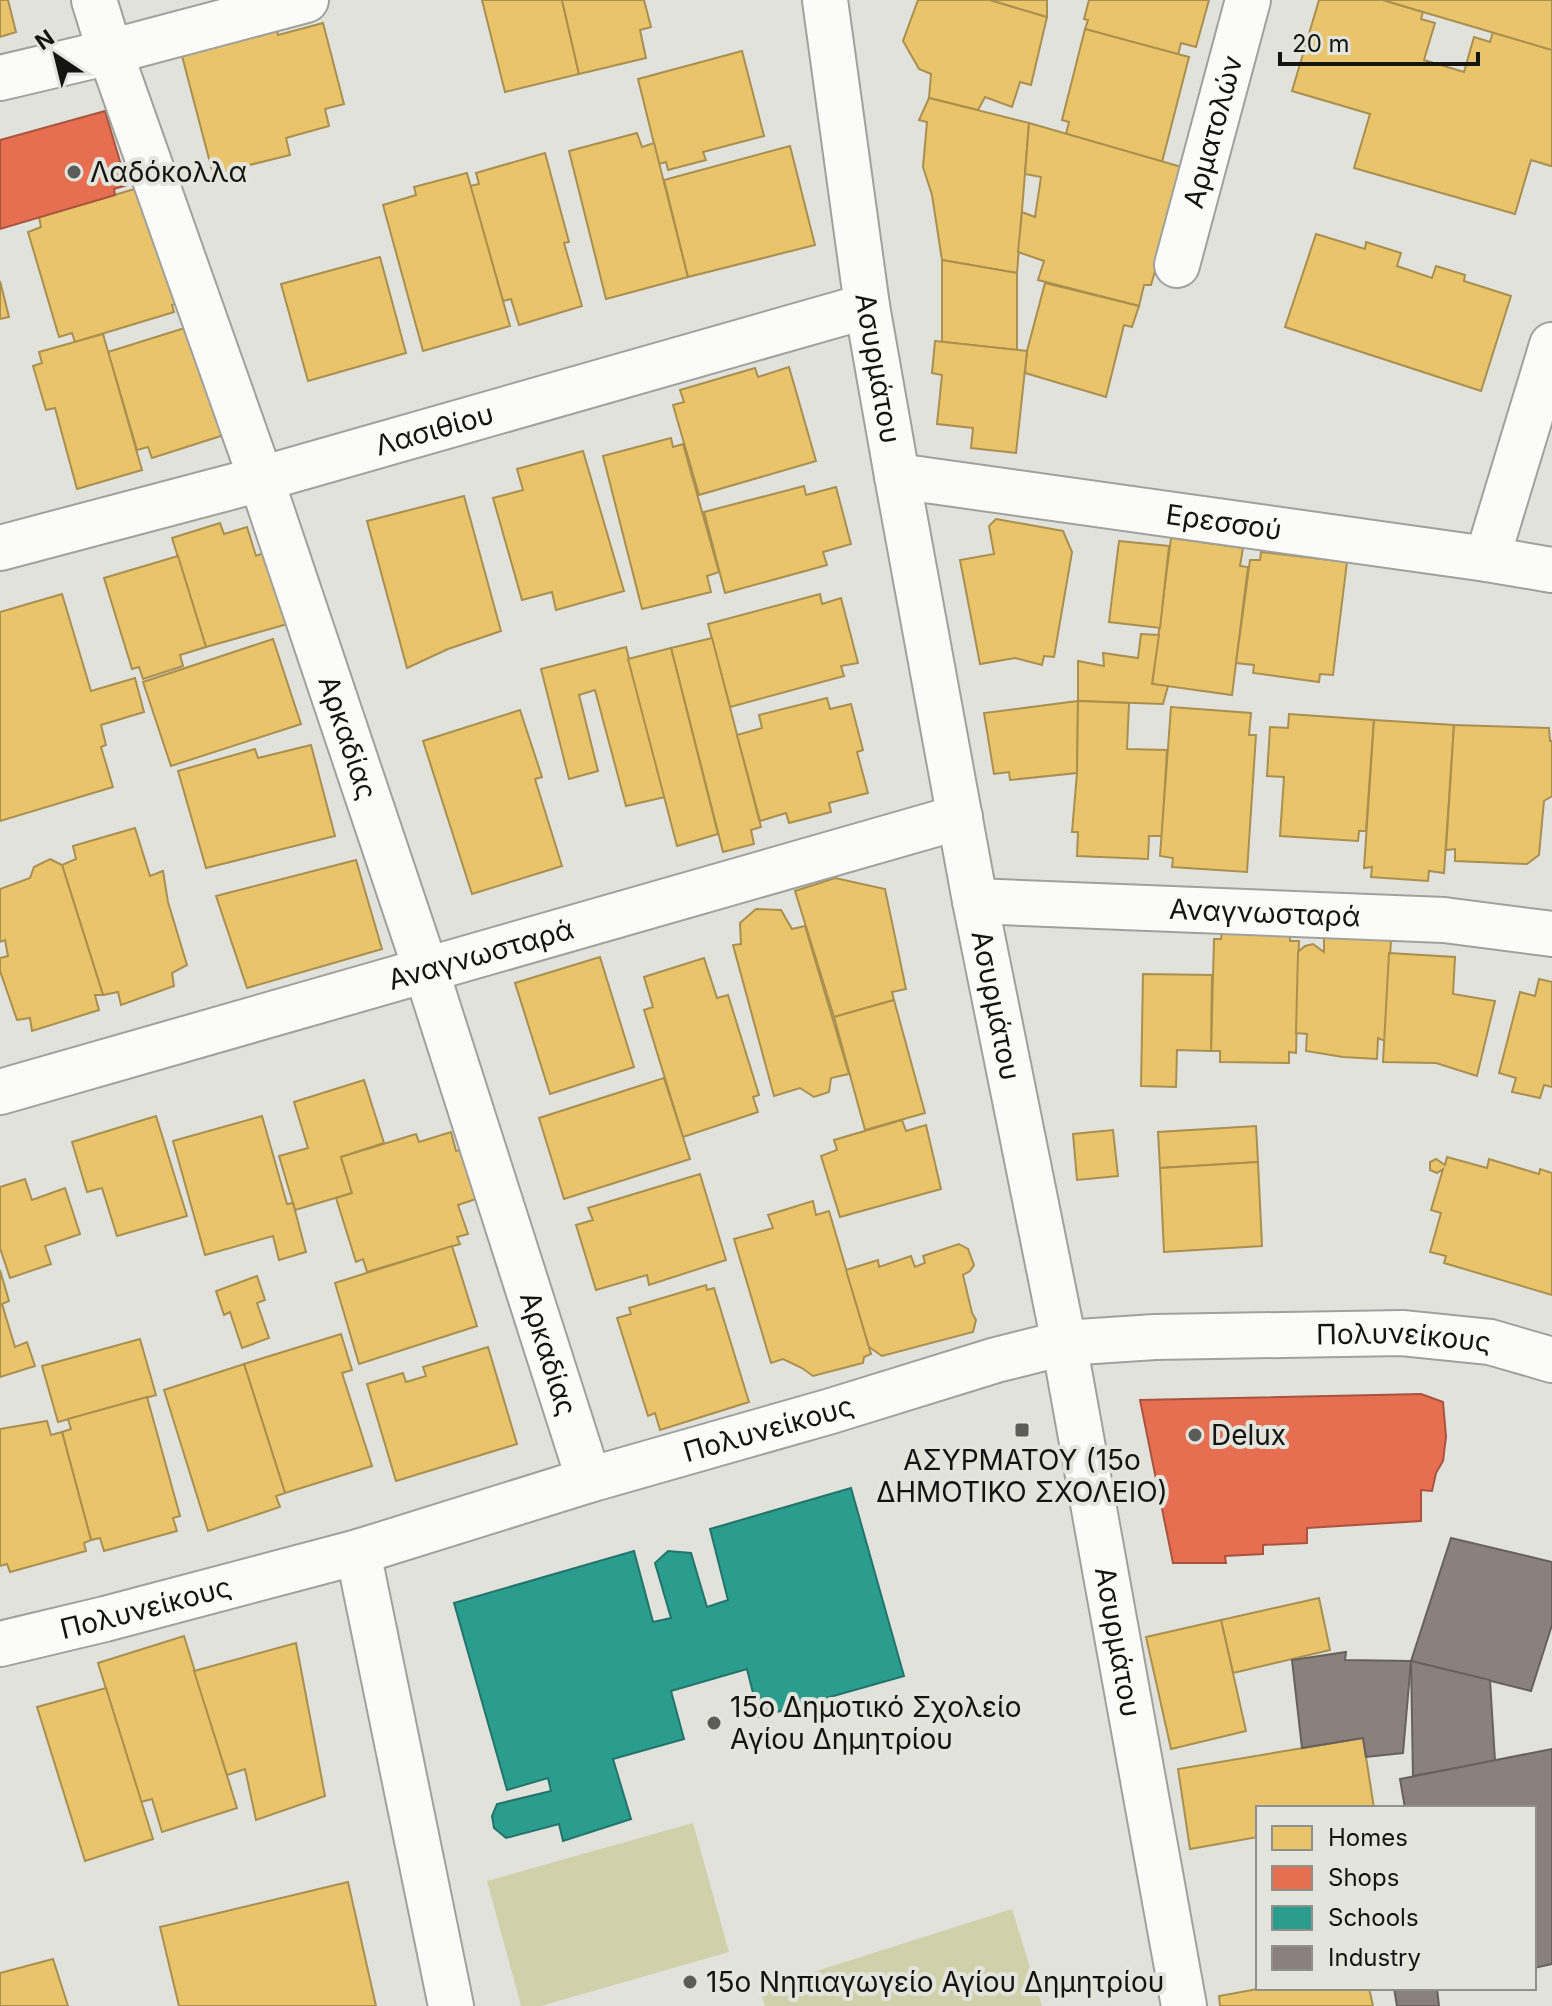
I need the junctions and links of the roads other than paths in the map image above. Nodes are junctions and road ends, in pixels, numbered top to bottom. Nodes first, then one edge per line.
1 (94, 0) edge
2 (306, 0) edge
3 (825, 0) edge
4 (1248, 0) edge
5 (110, 52) junction
6 (0, 78) edge
7 (1177, 265) dead end
8 (867, 306) junction
9 (1552, 345) edge
10 (897, 476) junction
11 (261, 479) junction
12 (0, 548) edge
13 (1487, 559) junction
14 (1552, 570) edge
15 (960, 817) junction
16 (975, 901) junction
17 (1552, 934) edge
18 (426, 970) junction
19 (0, 1092) edge
20 (1064, 1343) junction
21 (1552, 1360) edge
22 (589, 1480) junction
23 (358, 1552) junction
24 (0, 1644) edge
25 (451, 2006) edge
26 (1184, 2006) edge

1 - 5 street, Αρκαδίας
2 - 5 street
3 - 8 street, Ασυρμάτου
4 - 7 street, Αρματολών
5 - 6 street
5 - 11 street, Αρκαδίας
8 - 10 street, Ασυρμάτου
8 - 11 street, Λασιθίου
9 - 13 street
10 - 13 street, Ερεσσού
10 - 15 street, Ασυρμάτου
11 - 12 street, Λασιθίου
11 - 18 street, Αρκαδίας
13 - 14 street, Ερεσσού
15 - 16 street, Ασυρμάτου
15 - 18 street, Αναγνωσταρά
16 - 17 street, Αναγνωσταρά
16 - 20 street, Ασυρμάτου
18 - 19 street, Αναγνωσταρά
18 - 22 street, Αρκαδίας
20 - 21 street, Πολυνείκους
20 - 22 street, Πολυνείκους
20 - 26 street, Ασυρμάτου
22 - 23 street, Πολυνείκους
23 - 24 street, Πολυνείκους
23 - 25 street

